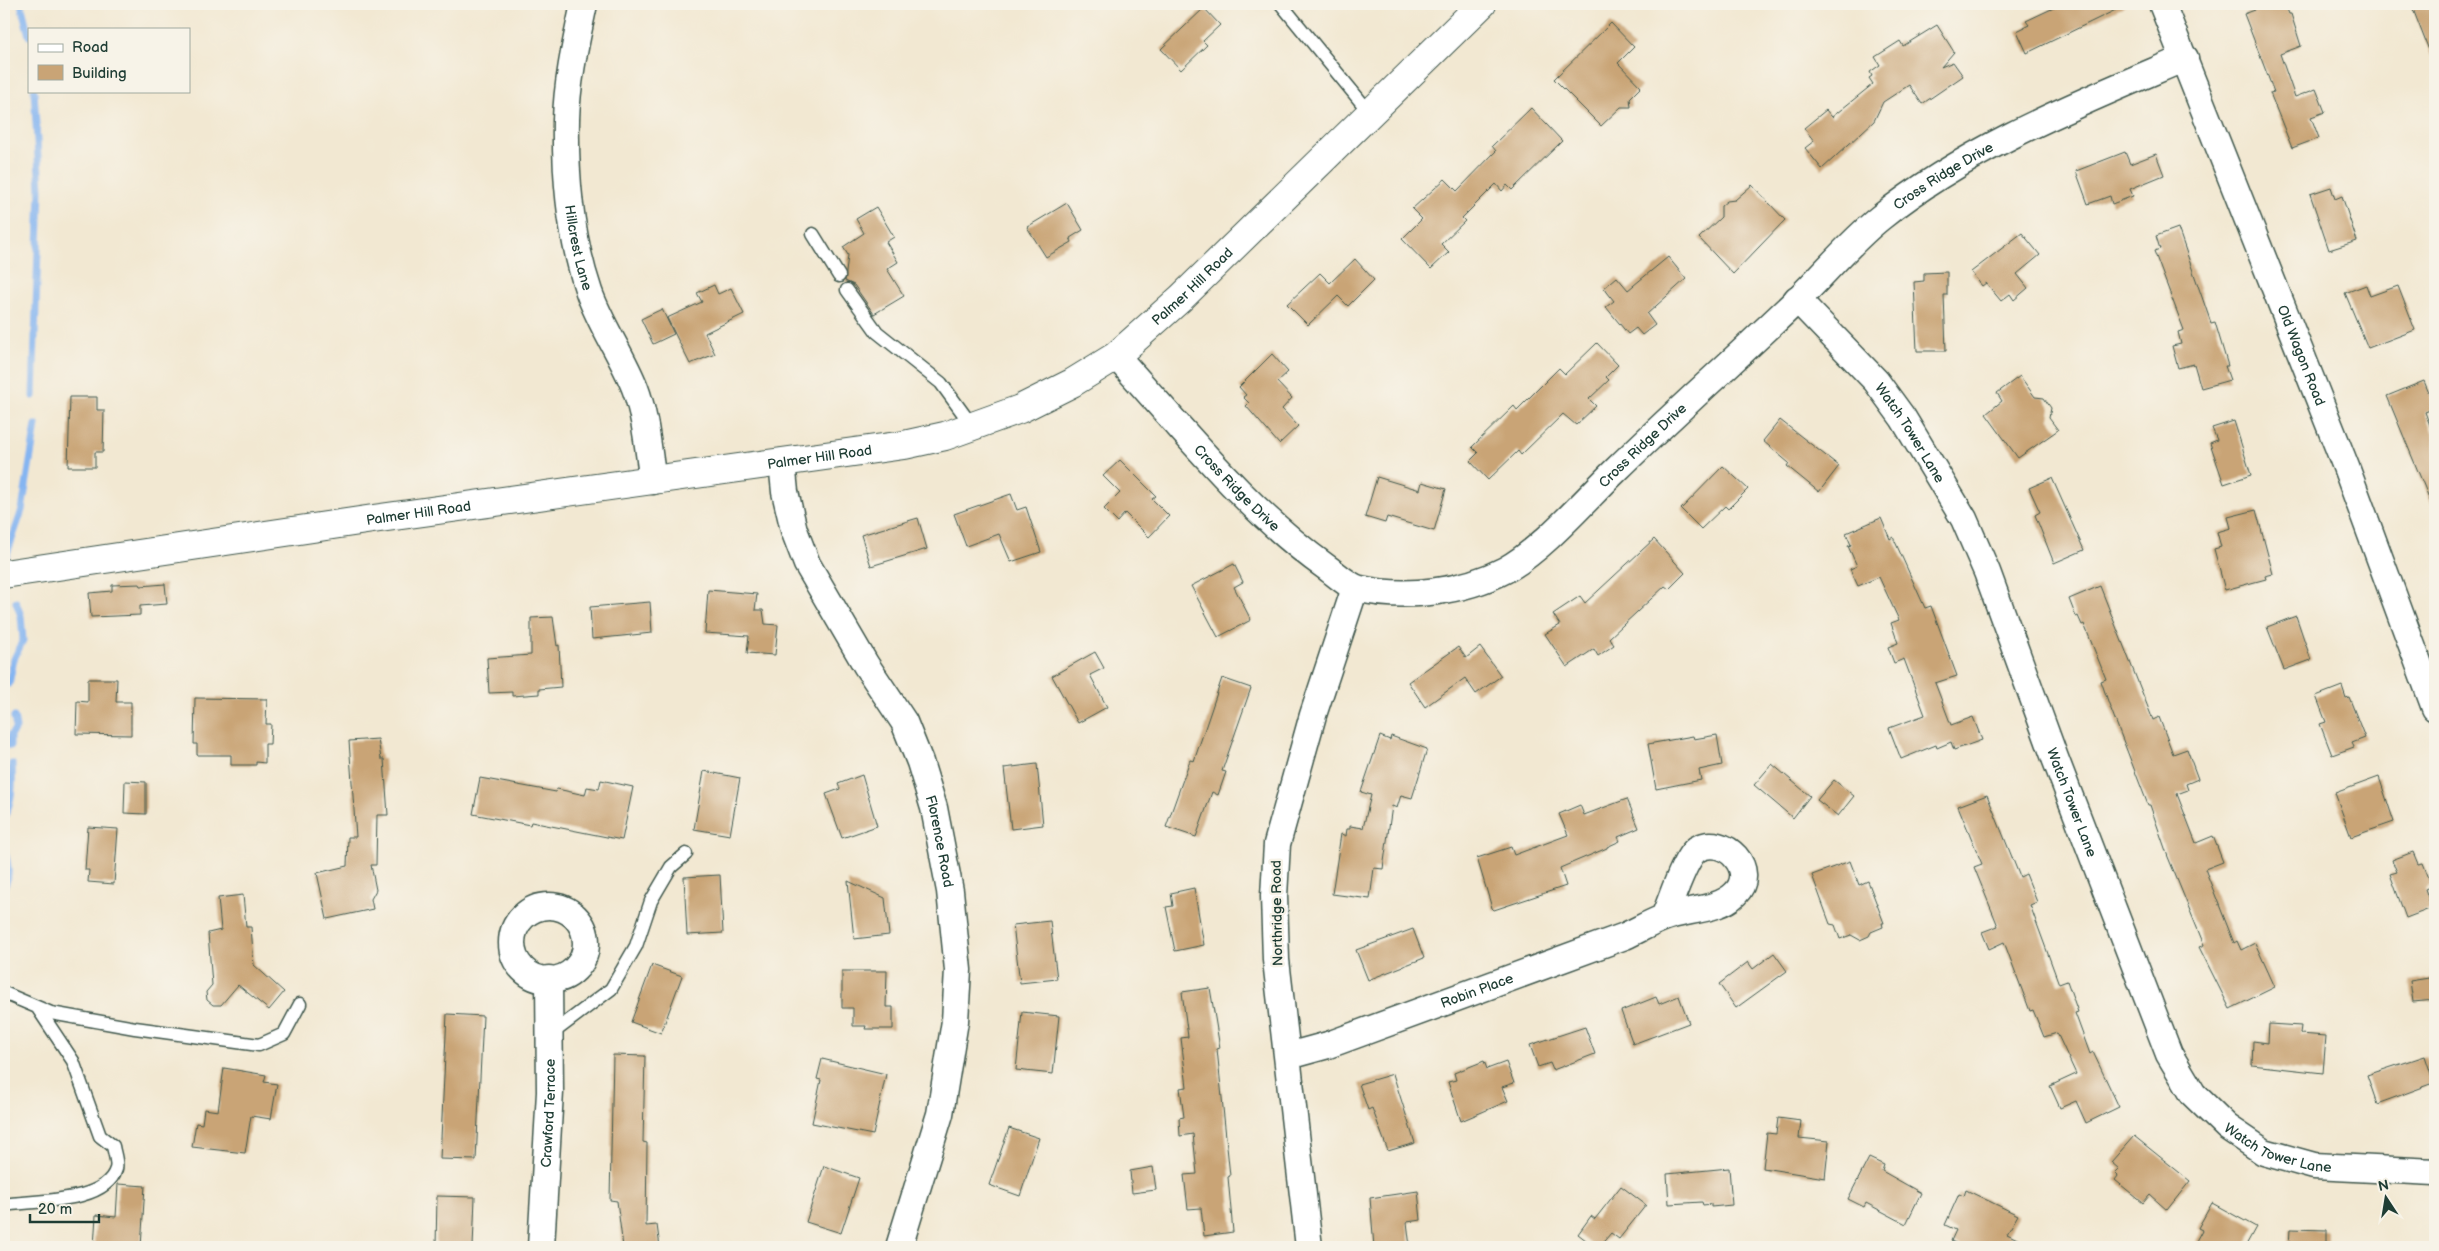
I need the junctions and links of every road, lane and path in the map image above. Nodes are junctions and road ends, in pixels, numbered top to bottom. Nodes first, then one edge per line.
1 (584, 4) edge
2 (1281, 4) edge
3 (1482, 4) edge
4 (2162, 4) edge
5 (2185, 58) junction
6 (1370, 113) junction
7 (813, 234) dead end
8 (839, 276) dead end
9 (847, 290) dead end
10 (1797, 299) junction
11 (1116, 356) junction
12 (973, 427) junction
13 (782, 462) junction
14 (653, 481) junction
15 (4, 574) edge
16 (1355, 588) junction
17 (2435, 708) edge
18 (686, 854) dead end
19 (1664, 917) dead end
20 (549, 980) dead end
21 (4, 993) edge
22 (300, 1004) dead end
23 (37, 1007) junction
24 (550, 1035) junction
25 (1288, 1056) junction
26 (2435, 1172) edge
27 (4, 1205) edge
28 (541, 1247) edge
29 (899, 1247) edge
30 (1309, 1247) edge

1 - 14 street, Hillcrest Lane
2 - 6 lane
3 - 6 main road, Palmer Hill Road
4 - 5 street, Old Wagon Road
5 - 10 street, Cross Ridge Drive
5 - 17 street, Old Wagon Road
6 - 11 main road, Palmer Hill Road
7 - 8 lane
9 - 12 lane
10 - 16 street, Cross Ridge Drive
10 - 26 street, Watch Tower Lane
11 - 12 main road, Palmer Hill Road
11 - 16 street, Cross Ridge Drive
12 - 13 main road, Palmer Hill Road
13 - 14 main road, Palmer Hill Road
13 - 29 street, Florence Road
14 - 15 main road, Palmer Hill Road
16 - 25 street, Northridge Road
18 - 24 lane
19 - 25 street, Robin Place
20 - 24 street, Crawford Terrace
21 - 23 lane
22 - 23 lane
23 - 27 lane
24 - 28 street, Crawford Terrace
25 - 30 street, Northridge Road

